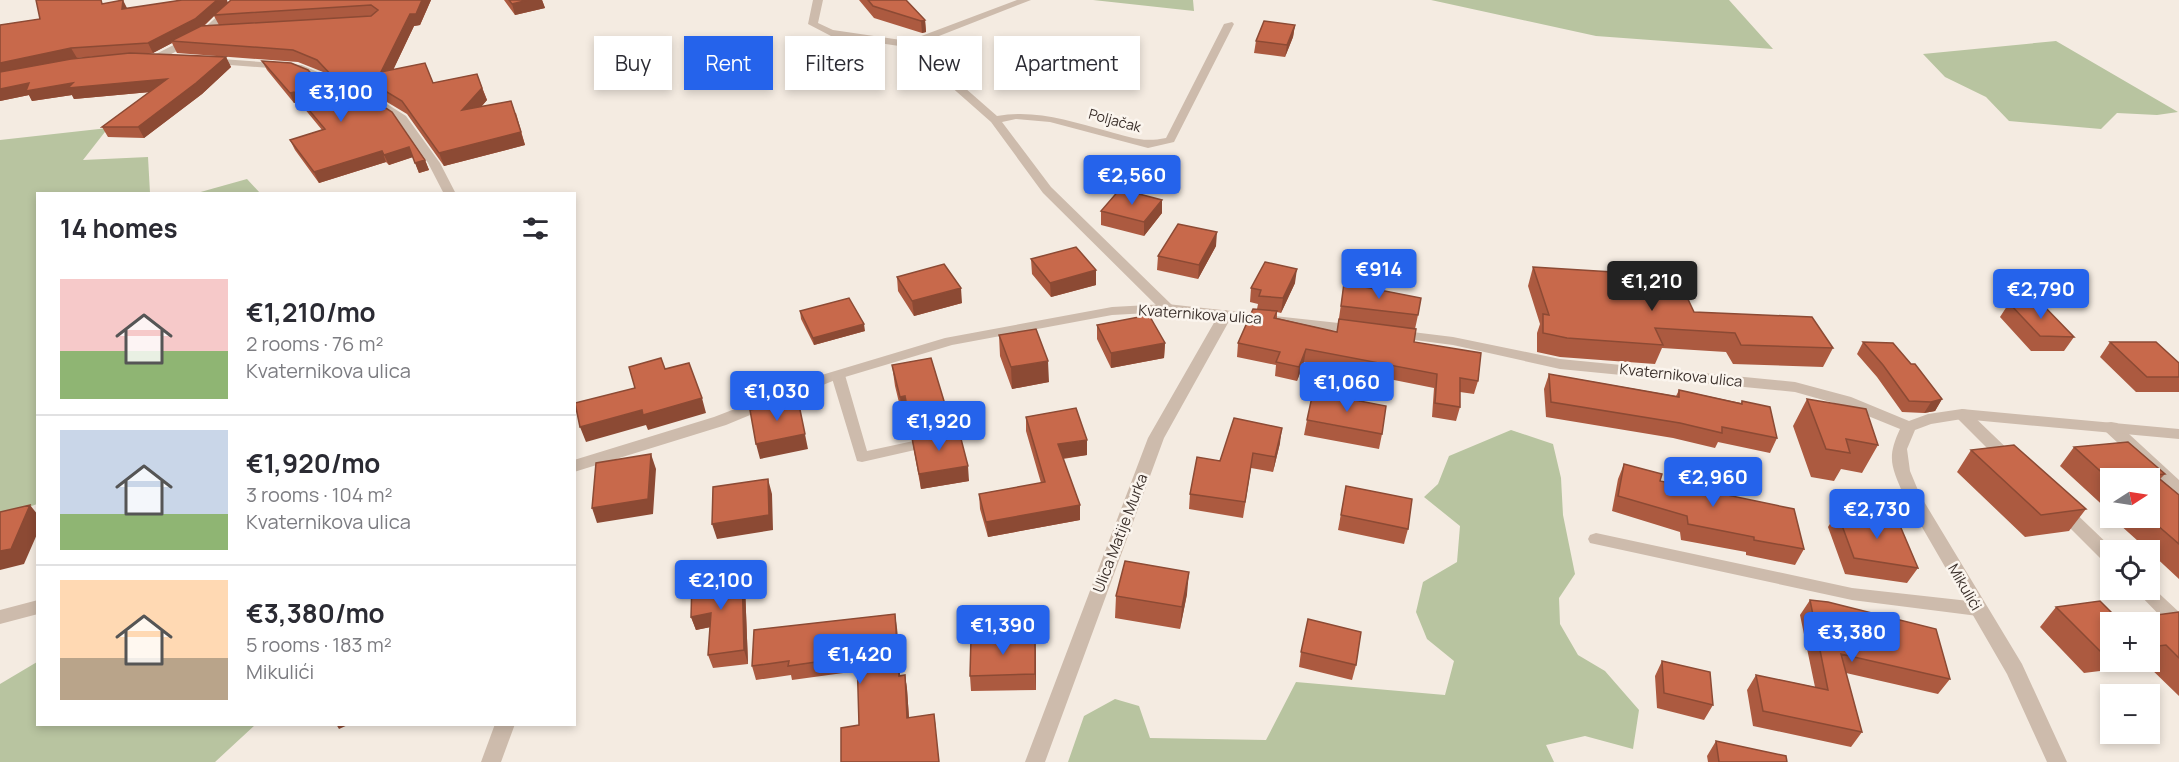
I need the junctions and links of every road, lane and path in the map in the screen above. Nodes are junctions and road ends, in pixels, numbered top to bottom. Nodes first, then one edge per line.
1 (242, 0) edge
2 (818, 0) edge
3 (1026, 0) edge
4 (1229, 24) dead end
5 (216, 32) edge
6 (204, 33) junction
7 (930, 36) edge
8 (897, 42) edge
9 (177, 59) edge
10 (197, 60) edge
11 (961, 90) edge
12 (995, 120) junction
13 (449, 192) edge
14 (1167, 308) junction
15 (1226, 314) junction
16 (838, 375) junction
17 (1962, 414) junction
18 (1909, 427) junction
19 (2111, 427) junction
20 (2179, 434) edge
21 (946, 438) edge
22 (576, 465) edge
23 (2019, 470) edge
24 (2179, 490) edge
25 (2053, 501) edge
26 (1596, 539) dead end
27 (2100, 547) edge
28 (2155, 600) edge
29 (36, 608) edge
30 (1978, 609) junction
31 (0, 617) edge
32 (2179, 623) edge
33 (504, 726) edge
34 (491, 762) edge
35 (1035, 762) edge
36 (2056, 762) edge

1 - 6 street
2 - 8 street
3 - 7 street
4 - 12 street, Poljačak
5 - 6 street
6 - 9 street
10 - 13 street
11 - 12 street
12 - 14 street
14 - 15 street, Kvaternikova ulica
14 - 16 street, Kvaternikova ulica
15 - 18 street, Kvaternikova ulica
15 - 35 street, Ulica Matije Murka
16 - 21 lane
16 - 22 street, Kvaternikova ulica
17 - 18 street
17 - 19 street
17 - 23 street
18 - 30 street, Mikulići
19 - 20 street
19 - 24 street
25 - 27 street
26 - 30 lane
28 - 32 street
29 - 31 street
30 - 36 street, Mikulići
33 - 34 street

